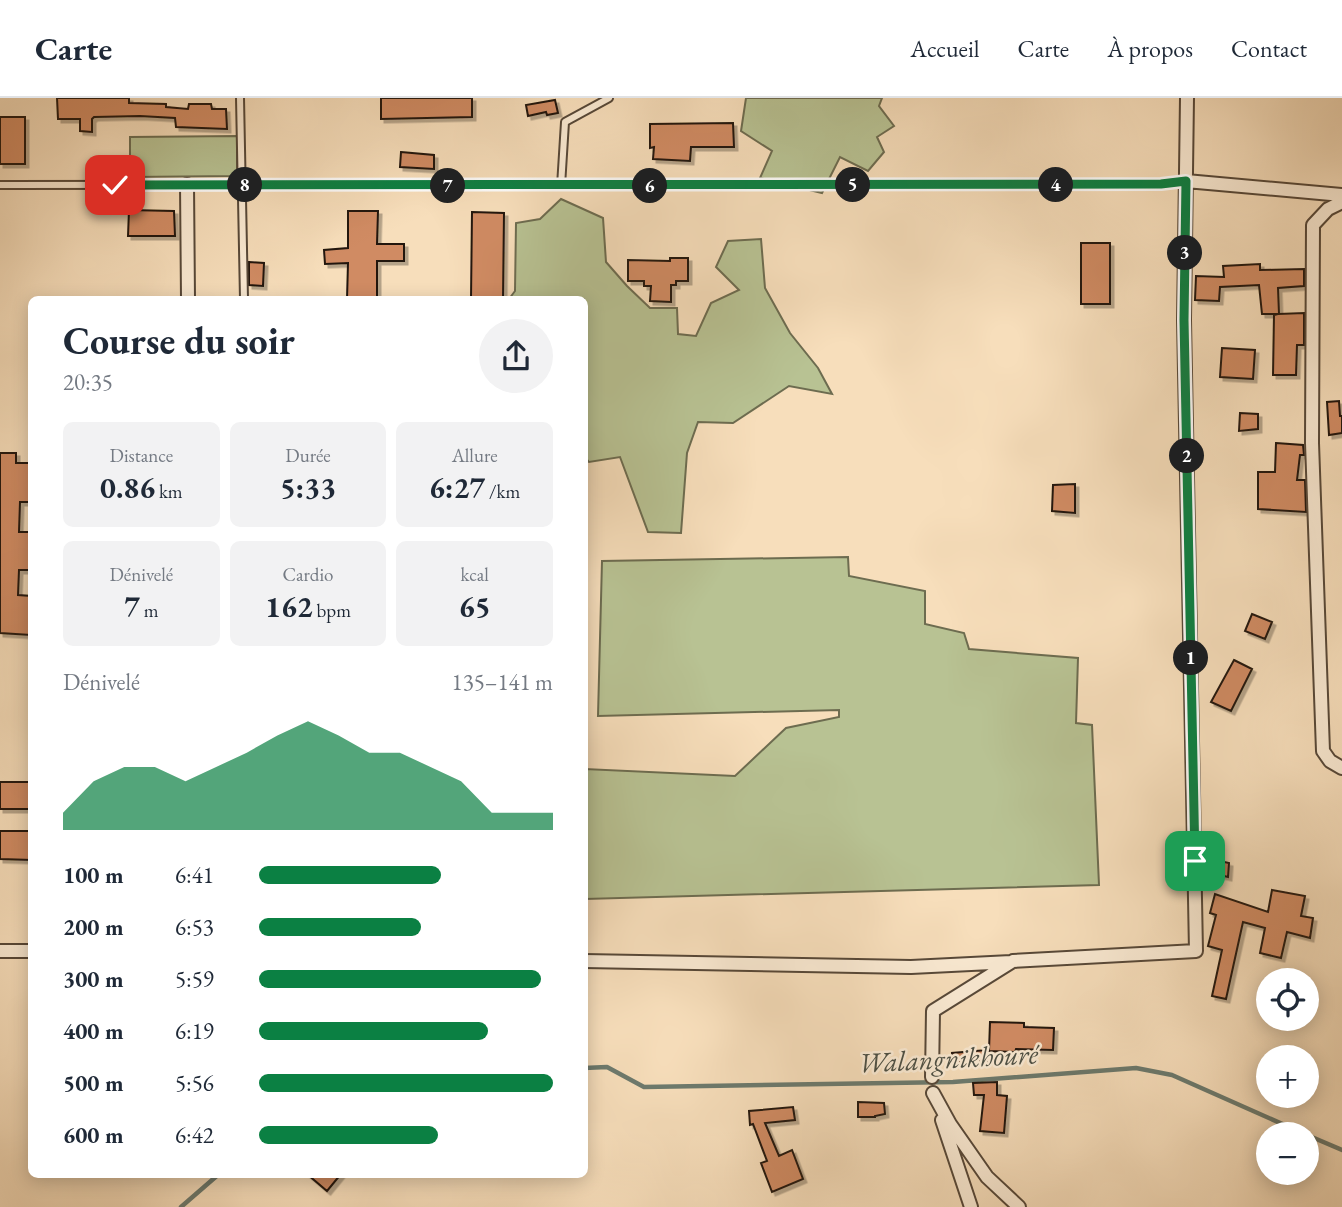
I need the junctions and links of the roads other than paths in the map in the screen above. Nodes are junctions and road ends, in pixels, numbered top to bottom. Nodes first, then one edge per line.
1 (240, 98) edge
2 (609, 98) edge
3 (1186, 98) edge
4 (1186, 181) junction
5 (0, 185) edge
6 (187, 185) junction
7 (241, 185) junction
8 (561, 186) junction
9 (1342, 195) edge
10 (1342, 202) edge
11 (188, 296) edge
12 (244, 296) edge
13 (1342, 768) edge
14 (0, 951) edge
15 (28, 951) edge
16 (588, 961) edge
17 (1013, 961) junction
18 (932, 1077) dead end
19 (971, 1207) edge
20 (1019, 1207) edge

1 - 7 lane
2 - 8 lane
3 - 4 street
4 - 8 lane
4 - 9 street
4 - 17 street
5 - 6 lane
6 - 7 lane
6 - 11 street
7 - 8 lane
7 - 12 lane
10 - 13 street
14 - 15 street
16 - 17 street
17 - 18 street
19 - 20 street

